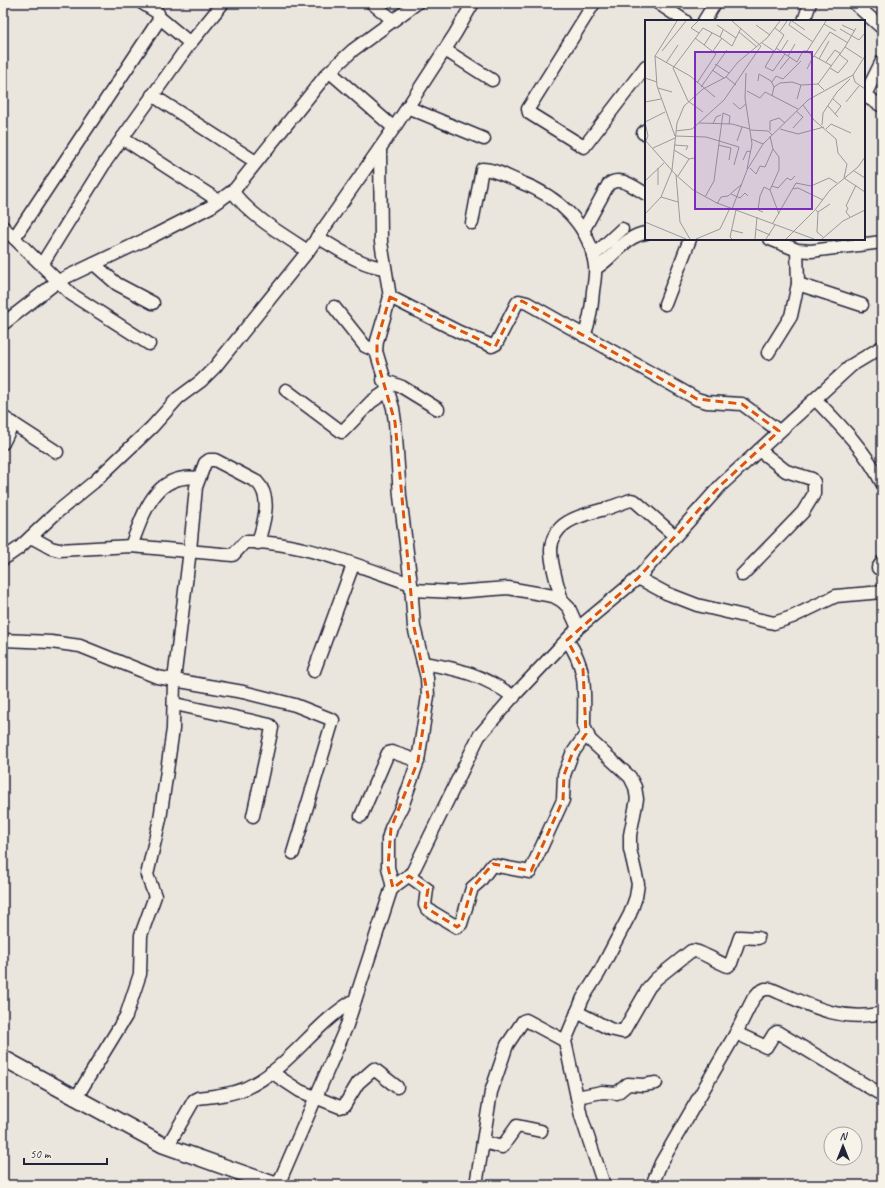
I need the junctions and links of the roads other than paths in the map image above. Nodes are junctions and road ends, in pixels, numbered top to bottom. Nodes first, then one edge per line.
1 (142, 3) edge
2 (223, 3) edge
3 (372, 3) edge
4 (417, 3) edge
5 (473, 3) edge
6 (594, 3) edge
7 (658, 3) edge
8 (715, 3) edge
9 (810, 3) edge
10 (854, 3) edge
11 (160, 18) junction
12 (393, 20) junction
13 (682, 20) edge
14 (705, 20) edge
15 (804, 20) edge
16 (882, 28) edge
17 (190, 43) junction
18 (445, 50) junction
19 (882, 60) edge
20 (645, 67) edge
21 (330, 72) junction
22 (492, 80) dead end
23 (152, 95) junction
24 (865, 95) edge
25 (865, 98) edge
26 (882, 106) edge
27 (407, 107) junction
28 (394, 128) junction
29 (122, 138) junction
30 (484, 139) dead end
31 (380, 148) junction
32 (256, 162) junction
33 (232, 191) junction
34 (645, 193) edge
35 (219, 201) junction
36 (472, 223) dead end
37 (3, 227) edge
38 (622, 229) dead end
39 (583, 231) junction
40 (645, 233) edge
41 (317, 237) junction
42 (14, 238) junction
43 (690, 240) edge
44 (772, 240) edge
45 (882, 242) edge
46 (797, 250) junction
47 (308, 251) junction
48 (595, 262) junction
49 (42, 264) junction
50 (94, 264) junction
51 (386, 268) junction
52 (58, 281) junction
53 (798, 284) junction
54 (390, 297) junction
55 (153, 303) dead end
56 (665, 304) dead end
57 (862, 305) dead end
58 (334, 307) dead end
59 (3, 324) edge
60 (584, 336) junction
61 (149, 344) dead end
62 (882, 346) edge
63 (376, 352) junction
64 (768, 353) dead end
65 (385, 386) junction
66 (286, 390) dead end
67 (815, 399) junction
68 (438, 409) dead end
69 (8, 420) edge
70 (779, 431) junction
71 (3, 443) edge
72 (759, 450) junction
73 (57, 452) dead end
74 (198, 478) junction
75 (882, 483) edge
76 (675, 536) junction
77 (31, 537) junction
78 (258, 543) junction
79 (131, 546) junction
80 (190, 550) junction
81 (3, 559) edge
82 (353, 565) junction
83 (742, 575) dead end
84 (638, 578) junction
85 (411, 587) junction
86 (882, 592) edge
87 (562, 601) junction
88 (578, 628) junction
89 (3, 640) edge
90 (567, 640) junction
91 (423, 663) junction
92 (314, 672) dead end
93 (174, 680) junction
94 (514, 697) junction
95 (175, 704) junction
96 (586, 734) junction
97 (418, 761) junction
98 (253, 816) dead end
99 (362, 816) dead end
100 (294, 852) dead end
101 (409, 876) junction
102 (393, 888) junction
103 (758, 938) dead end
104 (355, 1000) junction
105 (577, 1012) junction
106 (882, 1013) edge
107 (736, 1033) junction
108 (565, 1041) junction
109 (3, 1058) edge
110 (271, 1072) junction
111 (656, 1083) dead end
112 (397, 1087) dead end
113 (882, 1095) edge
114 (577, 1097) junction
115 (76, 1098) junction
116 (316, 1099) junction
117 (541, 1131) dead end
118 (482, 1142) junction
119 (168, 1147) junction
120 (258, 1182) edge
121 (277, 1185) edge
122 (476, 1185) edge
123 (604, 1185) edge
124 (652, 1185) edge

1 - 11 street
2 - 17 street
3 - 12 street
4 - 12 street
5 - 18 street
6 - 20 street
7 - 13 street
8 - 14 street
9 - 15 street
10 - 16 street
11 - 17 street
11 - 42 street
12 - 21 street
17 - 23 street
18 - 22 street
18 - 27 street
19 - 24 street
21 - 28 street
21 - 32 street
23 - 29 street
23 - 32 street
25 - 26 street
27 - 28 street
27 - 30 street
28 - 31 street
29 - 35 street
29 - 49 street
31 - 41 street
31 - 51 street
32 - 33 street
33 - 35 street
33 - 47 street
34 - 39 street
35 - 50 street
36 - 39 street
37 - 42 street
38 - 48 street
39 - 48 street
40 - 48 street
41 - 47 street
41 - 51 street
42 - 49 street
43 - 56 street
44 - 46 street
45 - 46 street
46 - 53 street
47 - 77 street
48 - 60 street
49 - 52 street
50 - 52 street
50 - 55 street
51 - 54 street
52 - 59 street
52 - 61 street
53 - 57 street
53 - 64 street
54 - 60 street
54 - 63 street
58 - 63 street
60 - 70 street
62 - 67 street
63 - 65 street
65 - 66 street
65 - 68 street
65 - 85 street
67 - 70 street
67 - 75 street
69 - 71 street
69 - 73 street
70 - 72 street
72 - 76 street
72 - 83 street
74 - 78 street
74 - 79 street
74 - 80 street
76 - 84 street
76 - 87 street
77 - 79 street
77 - 81 street
78 - 80 street
78 - 82 street
79 - 80 street
80 - 93 street
82 - 85 street
82 - 92 street
84 - 86 street
84 - 88 street
85 - 87 street
85 - 91 street
87 - 88 street
88 - 90 street
89 - 93 street
90 - 94 street
90 - 96 street
91 - 94 street
91 - 97 street
93 - 95 street
93 - 100 street
94 - 101 street
95 - 98 street
95 - 115 street
96 - 101 street
96 - 105 street
97 - 99 street
97 - 102 street
101 - 102 street
102 - 104 street
103 - 105 street
104 - 110 street
104 - 116 street
105 - 108 street
106 - 107 street
107 - 113 street
107 - 124 street
108 - 114 street
108 - 118 street
109 - 115 main road
110 - 116 street
110 - 119 street
111 - 114 street
112 - 116 street
114 - 123 street
115 - 119 main road
116 - 121 street
117 - 118 street
118 - 122 street
119 - 120 main road
120 - 121 main road

